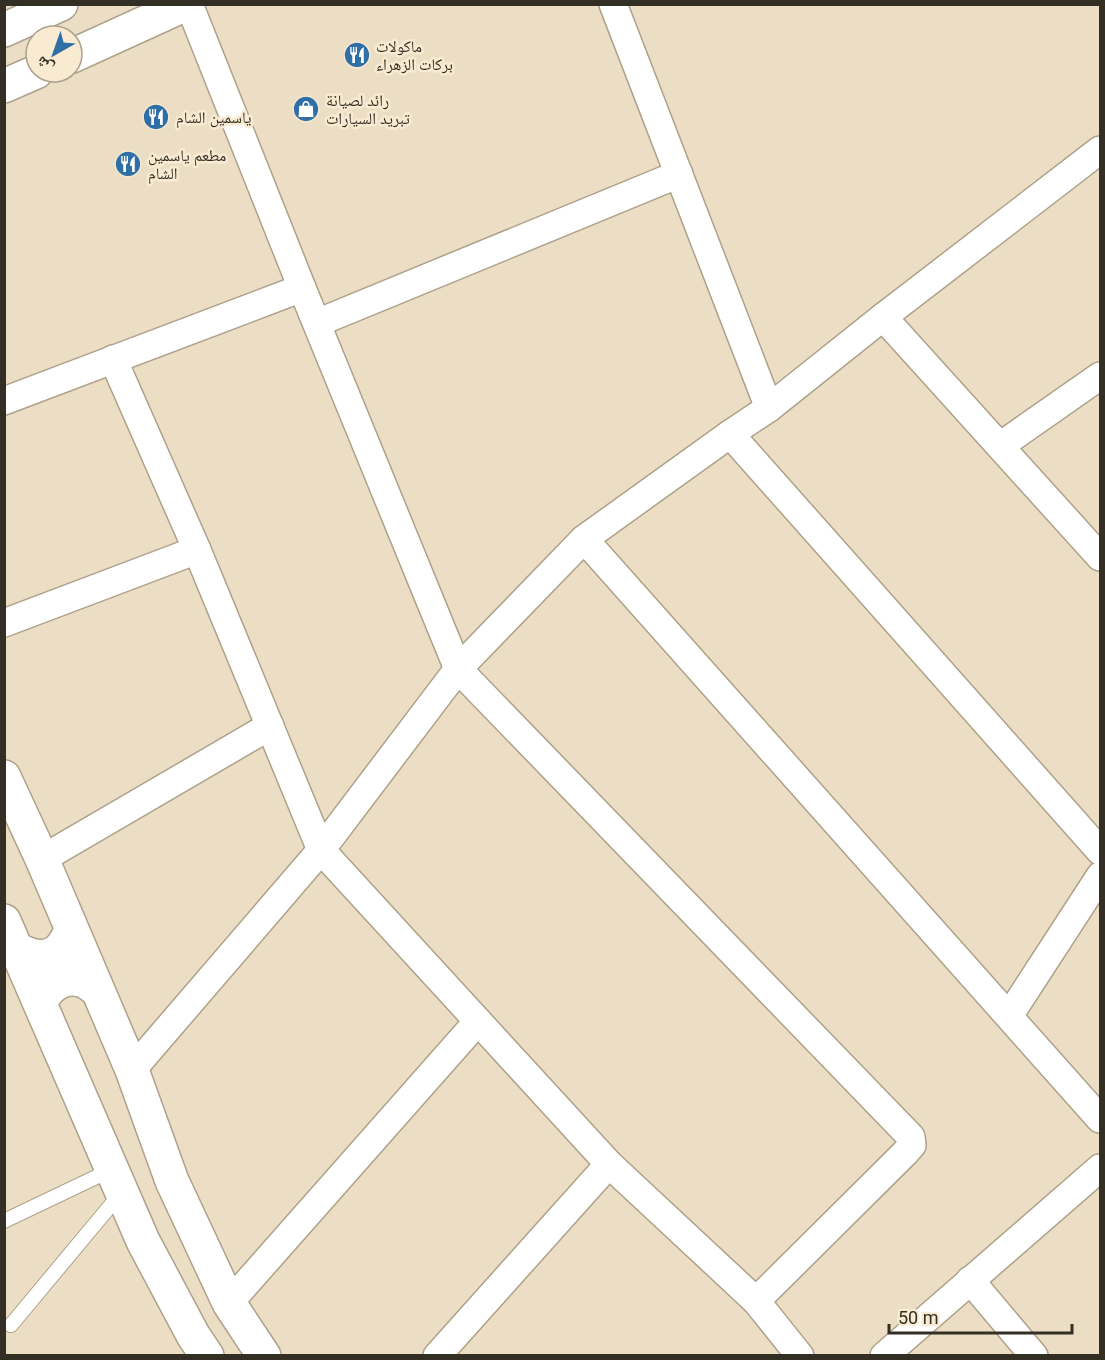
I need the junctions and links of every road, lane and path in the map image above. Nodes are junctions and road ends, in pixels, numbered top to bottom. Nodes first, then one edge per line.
1 (61, 4) edge
2 (187, 4) edge
3 (614, 4) edge
4 (4, 30) edge
5 (84, 51) edge
6 (24, 77) edge
7 (4, 86) edge
8 (1101, 150) edge
9 (679, 174) junction
10 (302, 288) junction
11 (882, 317) junction
12 (317, 323) junction
13 (113, 360) junction
14 (1101, 376) edge
15 (4, 401) edge
16 (769, 408) junction
17 (730, 434) junction
18 (1000, 446) junction
19 (584, 539) junction
20 (197, 550) junction
21 (1101, 557) edge
22 (4, 623) edge
23 (458, 669) junction
24 (270, 726) junction
25 (4, 777) edge
26 (321, 850) junction
27 (1101, 851) edge
28 (42, 859) junction
29 (1101, 876) edge
30 (8, 928) edge
31 (71, 930) junction
32 (97, 990) junction
33 (40, 1003) junction
34 (1008, 1016) junction
35 (478, 1021) junction
36 (132, 1070) junction
37 (1101, 1119) edge
38 (609, 1164) junction
39 (1101, 1168) edge
40 (117, 1180) junction
41 (4, 1221) edge
42 (970, 1280) junction
43 (756, 1301) junction
44 (229, 1303) junction
45 (11, 1325) dead end
46 (207, 1356) edge
47 (264, 1356) edge
48 (437, 1356) edge
49 (800, 1356) edge
50 (884, 1356) edge
51 (1034, 1356) edge

1 - 4 street
2 - 5 street
2 - 10 street
3 - 9 street
6 - 7 street
8 - 11 street
9 - 12 street
9 - 16 street
10 - 12 street
10 - 13 street
11 - 16 street
11 - 18 street
12 - 23 street
13 - 15 street
13 - 20 street
14 - 18 street
16 - 17 street
17 - 19 street
17 - 27 street
18 - 21 street
19 - 23 street
19 - 34 street
20 - 22 street
20 - 24 street
23 - 26 street
23 - 43 street
24 - 26 street
24 - 28 street
25 - 28 street
26 - 35 street
26 - 36 street
28 - 31 street
29 - 34 street
30 - 31 street
30 - 33 street
31 - 32 street
32 - 33 street
32 - 36 street
33 - 40 street
34 - 37 street
35 - 38 street
35 - 44 street
36 - 44 street
38 - 43 street
38 - 48 street
39 - 42 street
40 - 41 lane
40 - 45 lane
40 - 46 street
42 - 50 street
42 - 51 street
43 - 49 street
44 - 47 street

